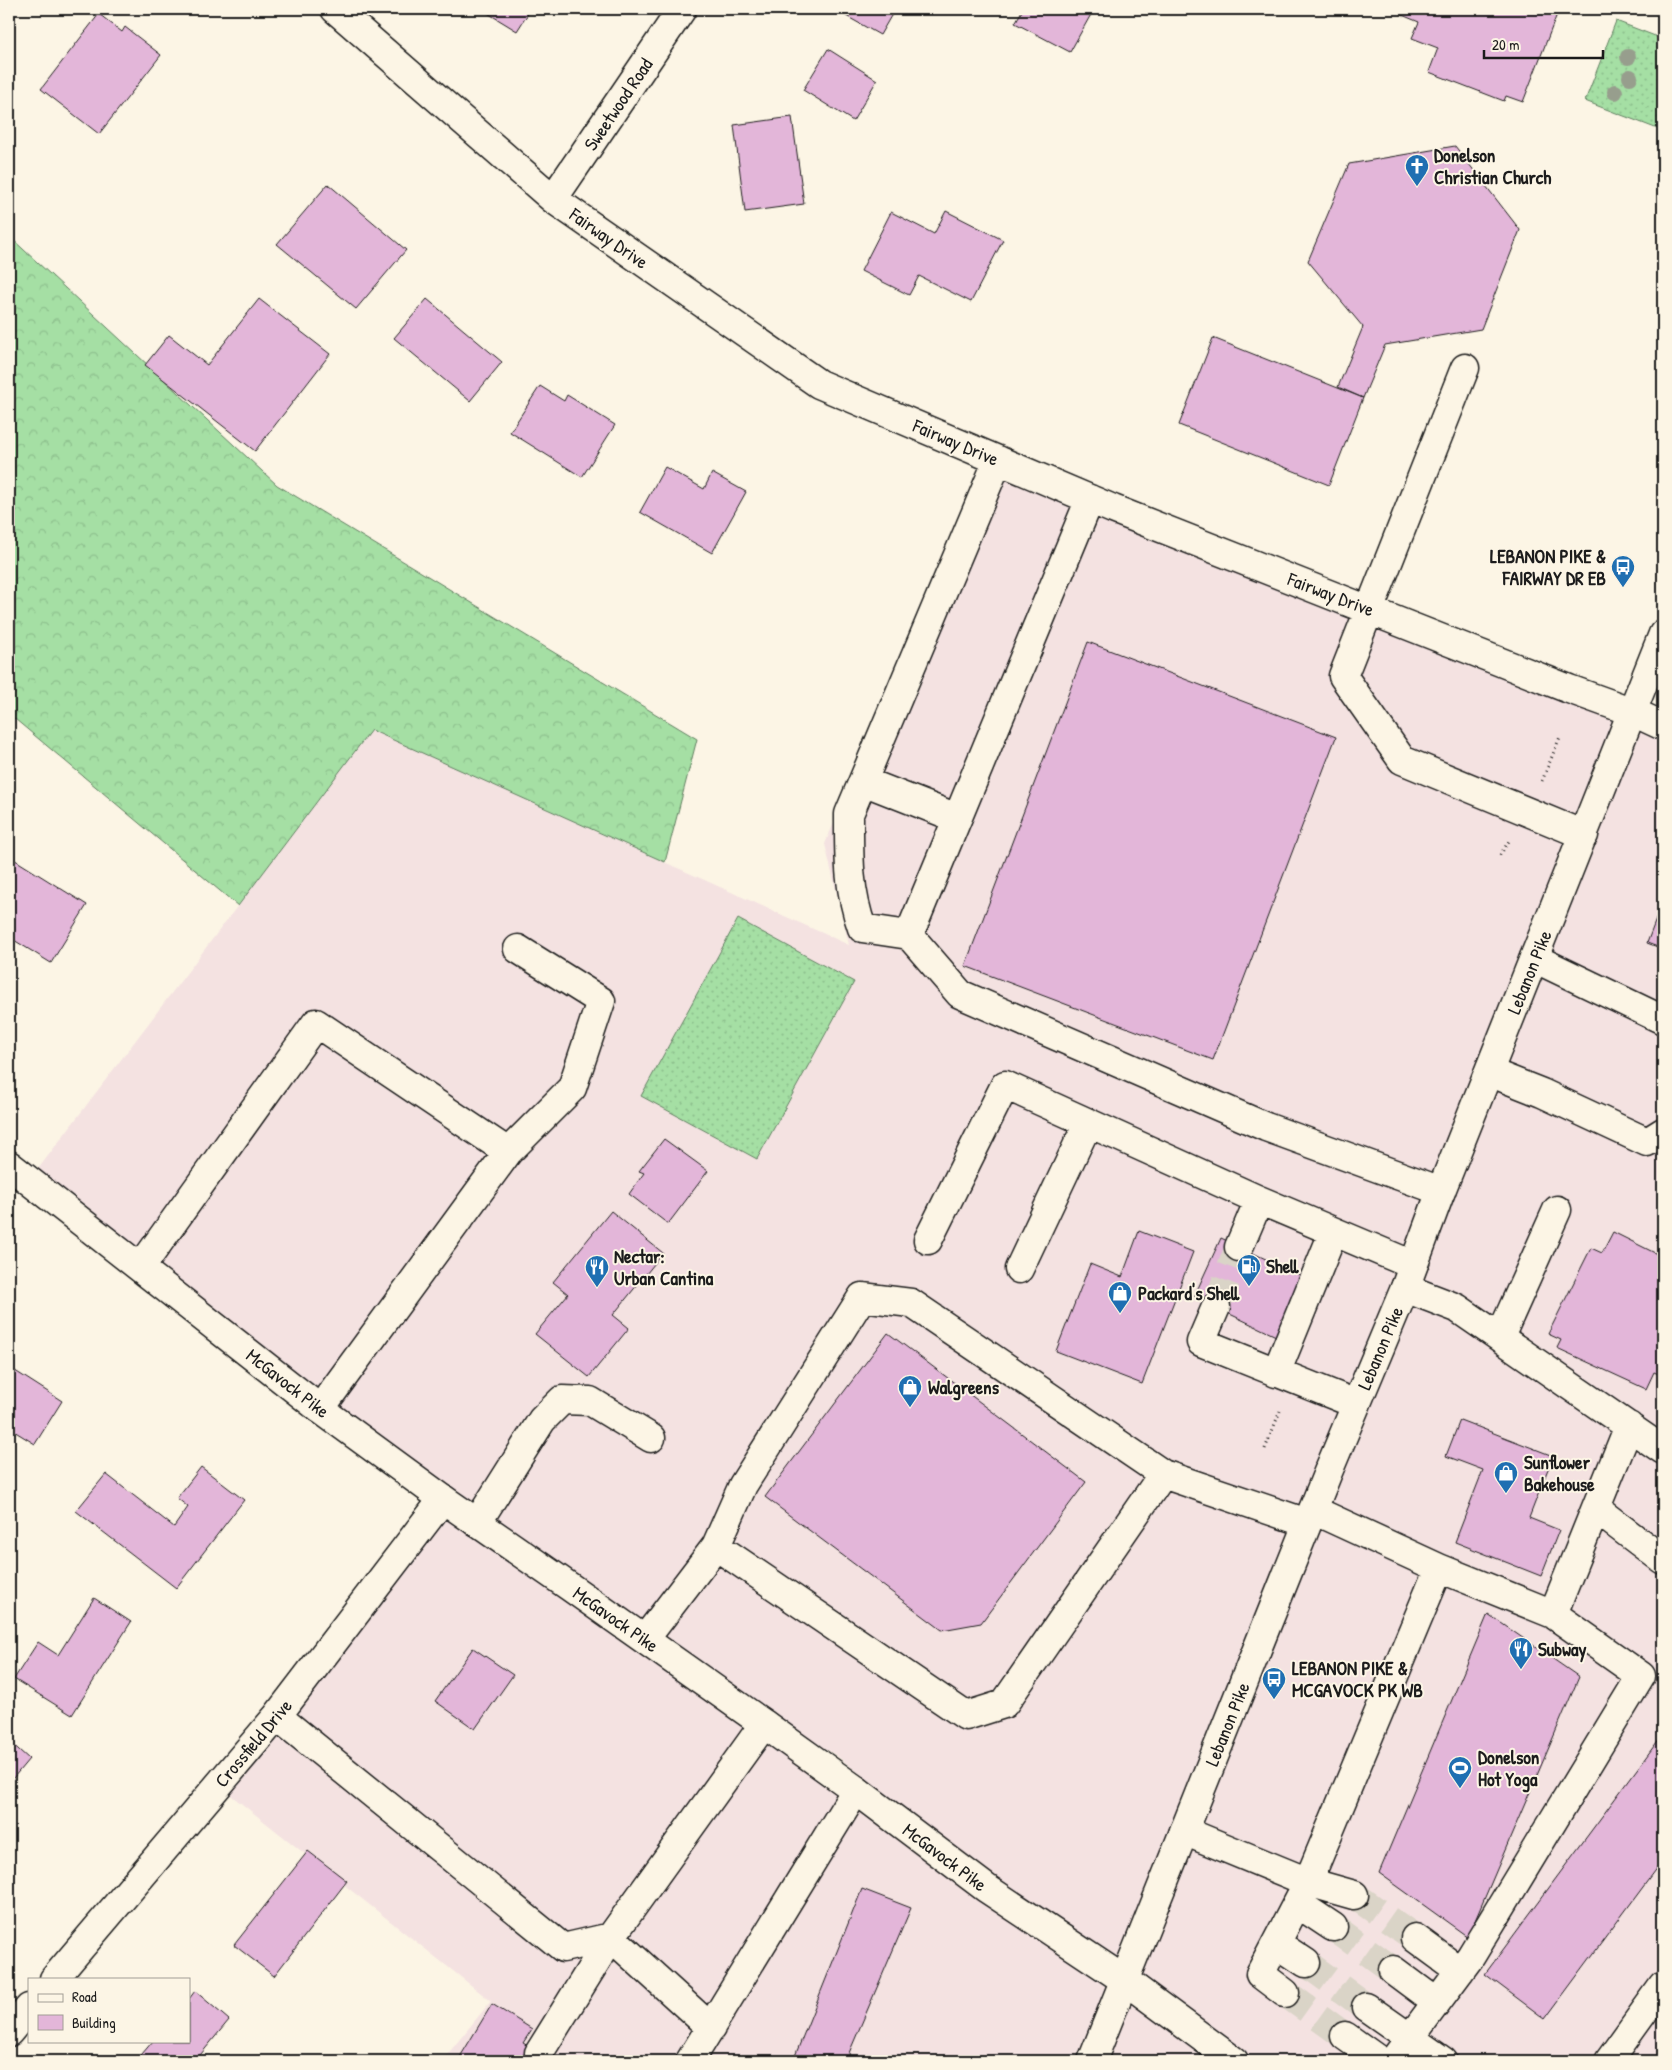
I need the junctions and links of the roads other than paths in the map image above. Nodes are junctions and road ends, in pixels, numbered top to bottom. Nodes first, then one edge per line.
1 (335, 9) edge
2 (682, 9) edge
3 (554, 199) junction
4 (1464, 368) dead end
5 (998, 460) junction
6 (1090, 499) junction
7 (1370, 609) junction
8 (1663, 634) edge
9 (1633, 712) junction
10 (1663, 726) edge
11 (863, 781) junction
12 (957, 818) junction
13 (1584, 834) junction
14 (909, 935) junction
15 (518, 949) dead end
16 (1534, 958) junction
17 (1663, 1020) edge
18 (1489, 1072) junction
19 (1088, 1123) junction
20 (1655, 1137) edge
21 (508, 1152) junction
22 (9, 1165) edge
23 (1441, 1190) junction
24 (1259, 1200) junction
25 (1557, 1210) dead end
26 (1333, 1232) junction
27 (928, 1240) dead end
28 (1239, 1247) tunnel mouth
29 (141, 1267) junction
30 (1019, 1269) dead end
31 (1409, 1276) junction
32 (1216, 1307) tunnel mouth
33 (1500, 1337) junction
34 (1276, 1373) junction
35 (1356, 1404) junction
36 (320, 1409) junction
37 (1629, 1426) junction
38 (651, 1438) dead end
39 (1663, 1450) edge
40 (1163, 1474) junction
41 (443, 1499) junction
42 (1596, 1508) junction
43 (1310, 1516) junction
44 (477, 1523) junction
45 (716, 1546) junction
46 (1663, 1560) edge
47 (1439, 1568) junction
48 (1554, 1614) junction
49 (645, 1639) junction
50 (277, 1716) junction
51 (764, 1724) junction
52 (856, 1790) junction
53 (1184, 1831) junction
54 (1302, 1893) junction
55 (1354, 1895) tunnel mouth
56 (1333, 1927) tunnel mouth
57 (611, 1936) junction
58 (1415, 1938) tunnel mouth
59 (1276, 1942) junction
60 (1306, 1963) tunnel mouth
61 (1465, 1964) junction
62 (1393, 1970) tunnel mouth
63 (55, 1978) edge
64 (1123, 1979) junction
65 (1663, 1986) edge
66 (1285, 1993) tunnel mouth
67 (1436, 2002) junction
68 (1366, 2007) tunnel mouth
69 (28, 2009) edge
70 (711, 2028) junction
71 (9, 2032) edge
72 (1345, 2036) tunnel mouth
73 (1410, 2037) junction
74 (539, 2053) dead end
75 (690, 2061) edge
76 (1092, 2061) edge
77 (1234, 2061) edge
78 (1380, 2061) edge
79 (1393, 2061) edge
80 (1442, 2061) edge
81 (1609, 2061) edge

1 - 3 main road, Fairway Drive
2 - 3 main road, Sweetwood Road
3 - 5 main road, Fairway Drive
4 - 7 main road
5 - 6 main road, Fairway Drive
5 - 11 main road
6 - 7 main road, Fairway Drive
6 - 12 main road
7 - 9 main road, Fairway Drive
7 - 13 main road
8 - 9 main road, Lebanon Pike
9 - 10 main road, Fairway Drive
9 - 13 main road, Lebanon Pike
11 - 12 main road
11 - 14 main road
12 - 14 main road
13 - 16 main road, Lebanon Pike
14 - 23 main road
15 - 21 main road
16 - 17 main road
16 - 18 main road, Lebanon Pike
18 - 20 main road
18 - 23 main road, Lebanon Pike
19 - 24 main road
19 - 27 main road
19 - 30 main road
21 - 29 main road
21 - 36 main road
22 - 29 main road, McGavock Pike
23 - 31 main road, Lebanon Pike
24 - 26 main road
24 - 28 main road
25 - 33 main road
26 - 31 main road
26 - 34 main road
29 - 36 main road, McGavock Pike
31 - 33 main road
31 - 35 main road, Lebanon Pike
32 - 34 main road
33 - 37 main road
34 - 35 main road
35 - 43 main road, Lebanon Pike
36 - 41 main road, McGavock Pike
37 - 39 main road
37 - 42 main road
38 - 44 main road
40 - 43 main road
40 - 45 main road
40 - 45 main road
41 - 44 main road, McGavock Pike
41 - 50 main road, Crossfield Drive
42 - 46 main road
42 - 48 main road
43 - 47 main road
43 - 53 main road, Lebanon Pike
44 - 49 main road, McGavock Pike
45 - 49 main road
47 - 48 main road
47 - 54 main road
48 - 61 main road
49 - 51 main road, McGavock Pike
50 - 57 main road
50 - 63 main road, Crossfield Drive
51 - 52 main road, McGavock Pike
51 - 57 main road
52 - 64 main road, McGavock Pike
52 - 70 main road
53 - 54 main road
53 - 64 main road, Lebanon Pike
54 - 55 main road
54 - 56 main road
54 - 59 main road
57 - 70 main road
57 - 74 main road
58 - 61 main road
59 - 60 main road
59 - 66 main road
61 - 67 main road
62 - 67 main road
64 - 76 main road, Lebanon Pike
64 - 77 main road, McGavock Pike
65 - 81 main road
67 - 73 main road
68 - 73 main road
69 - 71 main road
70 - 75 main road
72 - 78 main road
73 - 79 main road
73 - 80 main road

